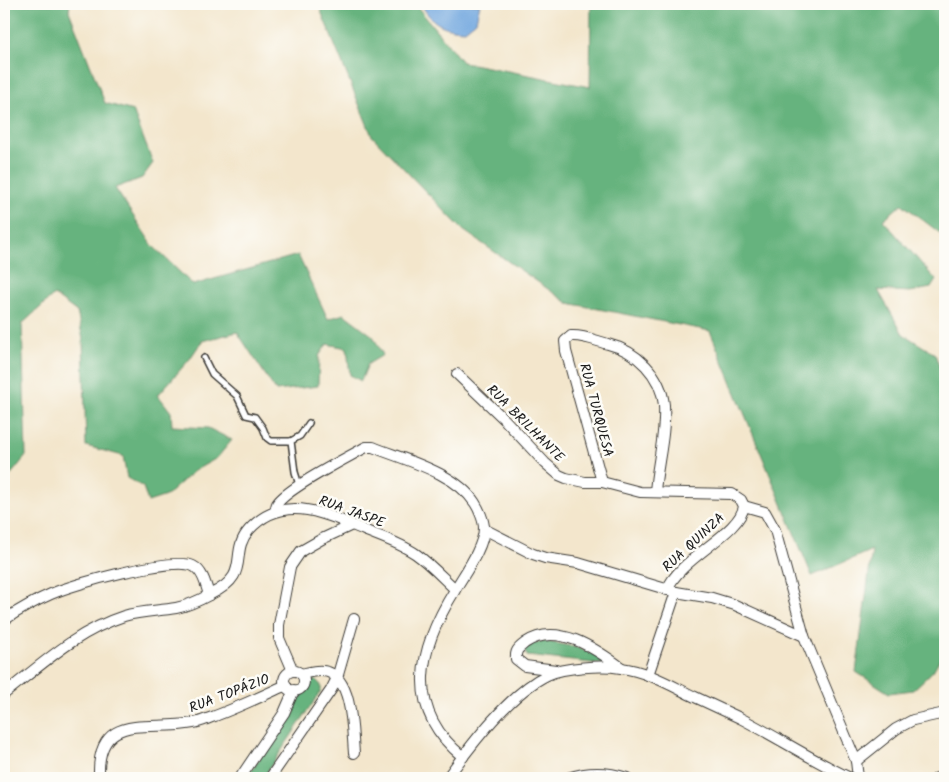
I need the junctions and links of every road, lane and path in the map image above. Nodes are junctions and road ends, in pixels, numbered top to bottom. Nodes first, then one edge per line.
1 (204, 358) dead end
2 (457, 374) dead end
3 (309, 423) dead end
4 (291, 441) junction
5 (602, 482) junction
6 (299, 486) junction
7 (655, 492) junction
8 (744, 506) junction
9 (275, 511) junction
10 (352, 525) junction
11 (484, 528) junction
12 (455, 589) junction
13 (672, 591) junction
14 (209, 595) junction
15 (354, 619) dead end
16 (4, 620) edge
17 (804, 636) junction
18 (622, 668) junction
19 (559, 671) junction
20 (297, 673) junction
21 (648, 675) junction
22 (337, 678) junction
23 (290, 688) junction
24 (4, 694) edge
25 (945, 713) edge
26 (354, 753) dead end
27 (463, 757) junction
28 (856, 761) junction
29 (99, 778) edge
30 (240, 778) edge
31 (270, 778) edge
32 (447, 778) edge
33 (568, 778) edge
34 (627, 778) edge
35 (850, 778) edge
36 (858, 778) edge
37 (937, 778) edge
38 (945, 778) edge

1 - 4 lane
2 - 5 street, RUA BRILHANTE
3 - 4 lane
4 - 6 lane
5 - 7 street, RUA BRILHANTE
5 - 7 street, RUA TURQUESA
6 - 9 street
6 - 11 street
7 - 8 street, RUA BRILHANTE
8 - 13 street, RUA QUINZA
8 - 17 street, RUA BRILHANTE
9 - 10 street, RUA JASPE
9 - 14 street
10 - 12 street, RUA JASPE
10 - 20 street
11 - 12 street
11 - 13 street
12 - 27 street
13 - 17 street
13 - 21 street, RUA QUINZA
14 - 16 street
14 - 24 street
15 - 22 street
17 - 28 street, RUA BRILHANTE
18 - 19 street
18 - 19 street
18 - 21 street
19 - 27 street
20 - 22 street
20 - 23 street
20 - 23 street
21 - 35 street
22 - 26 street
22 - 31 street
23 - 29 street, RUA TOPÁZIO
23 - 30 street
25 - 28 street
27 - 32 street
28 - 36 street, RUA BRILHANTE
33 - 34 street
37 - 38 street

